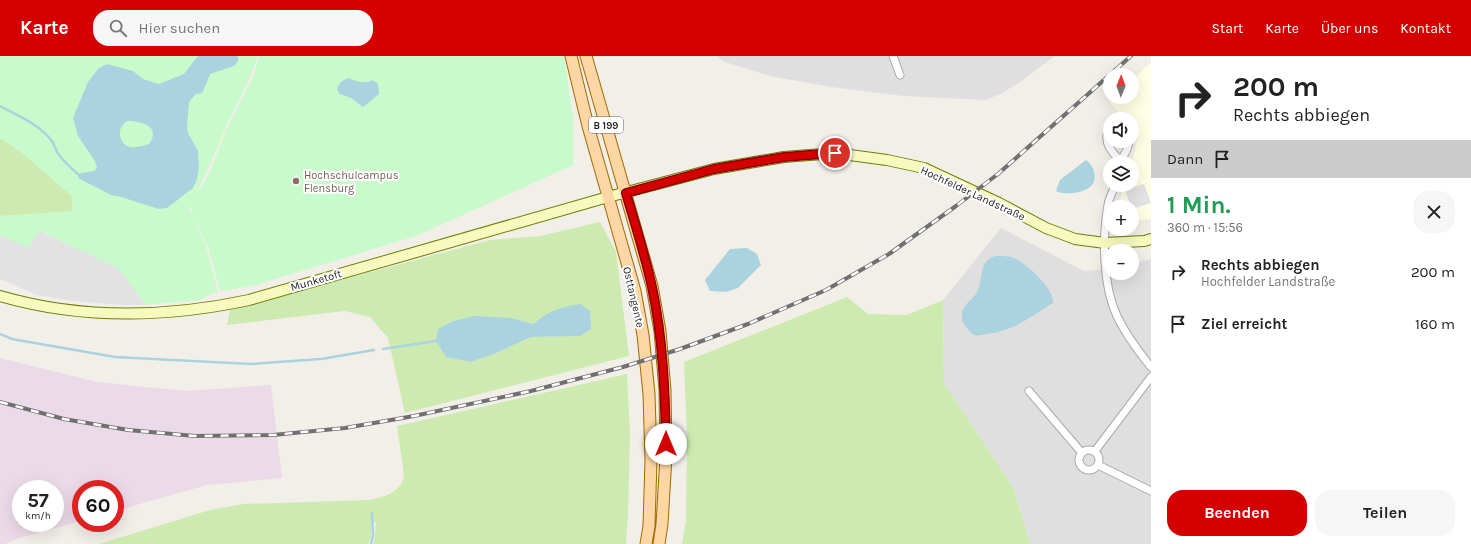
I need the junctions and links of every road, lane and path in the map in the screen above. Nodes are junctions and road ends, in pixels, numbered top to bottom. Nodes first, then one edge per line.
1 (571, 56) edge
2 (586, 56) edge
3 (893, 56) edge
4 (900, 75) dead end
5 (1112, 192) edge
6 (626, 193) junction
7 (608, 197) junction
8 (1151, 239) edge
9 (1105, 243) junction
10 (0, 296) edge
11 (1151, 366) edge
12 (1151, 378) edge
13 (1028, 391) dead end
14 (1095, 451) junction
15 (1082, 453) junction
16 (1098, 465) junction
17 (1151, 491) edge
18 (646, 544) edge
19 (659, 544) edge

1 - 7 main road, Osttangente / B 199
2 - 6 main road, Osttangente / B 199
3 - 4 street
5 - 9 street
6 - 7 street, Munketoft
6 - 9 street, Hochfelder Landstraße
6 - 19 main road, Osttangente / B 199
7 - 10 street, Munketoft
7 - 18 main road, Osttangente / B 199
8 - 9 street, Hochfelder Landstraße
9 - 11 street
12 - 14 street
13 - 15 street
14 - 15 street
14 - 16 street
15 - 16 street
16 - 17 street

